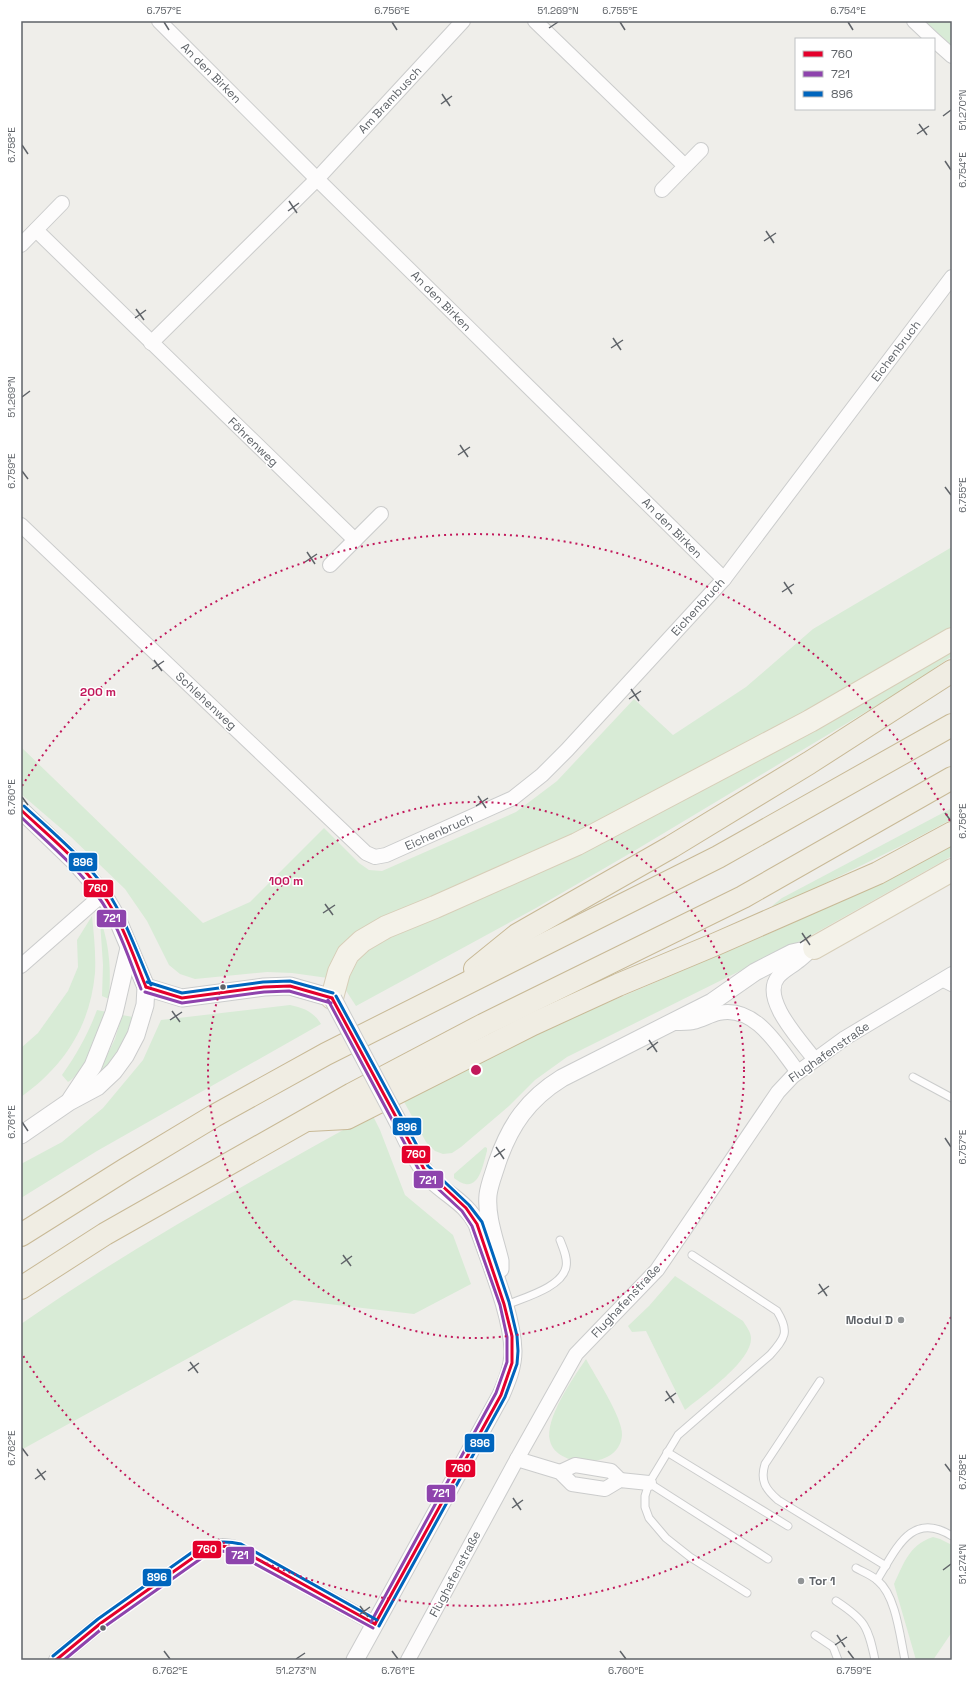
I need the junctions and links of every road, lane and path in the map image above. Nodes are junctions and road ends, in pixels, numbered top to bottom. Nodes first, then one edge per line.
1 (159, 21) edge
2 (463, 21) edge
3 (535, 21) edge
4 (914, 21) edge
5 (933, 38) edge
6 (935, 40) edge
7 (952, 56) edge
8 (701, 150) dead end
9 (686, 166) junction
10 (316, 178) junction
11 (662, 190) dead end
12 (62, 203) dead end
13 (36, 230) junction
14 (21, 245) edge
15 (952, 277) edge
16 (151, 343) junction
17 (381, 514) dead end
18 (21, 525) edge
19 (355, 540) junction
20 (330, 565) dead end
21 (724, 579) junction
22 (952, 639) edge
23 (952, 671) edge
24 (952, 725) edge
25 (952, 778) edge
26 (21, 810) edge
27 (952, 833) edge
28 (375, 857) joint
29 (952, 870) edge
30 (103, 894) junction
31 (129, 948) junction
32 (814, 948) junction
33 (21, 966) edge
34 (952, 974) edge
35 (939, 981) junction
36 (146, 987) junction
37 (952, 988) edge
38 (443, 995) junction
39 (332, 999) junction
40 (674, 1023) junction
41 (815, 1060) junction
42 (798, 1072) junction
43 (913, 1077) dead end
44 (952, 1098) edge
45 (69, 1102) junction
46 (306, 1120) junction
47 (21, 1135) edge
48 (488, 1195) junction
49 (458, 1200) junction
50 (21, 1235) edge
51 (560, 1240) dead end
52 (692, 1255) dead end
53 (496, 1283) junction
54 (21, 1288) edge
55 (504, 1306) junction
56 (820, 1380) dead end
57 (667, 1452) junction
58 (516, 1459) junction
59 (560, 1472) junction
60 (620, 1480) junction
61 (649, 1483) junction
62 (788, 1526) dead end
63 (952, 1536) edge
64 (768, 1559) dead end
65 (886, 1566) junction
66 (856, 1568) dead end
67 (877, 1580) junction
68 (746, 1593) dead end
69 (836, 1601) dead end
70 (375, 1624) junction
71 (815, 1635) dead end
72 (56, 1660) edge
73 (355, 1660) edge
74 (408, 1660) edge
75 (838, 1660) edge
76 (874, 1660) edge
77 (905, 1660) edge

1 - 10 street, An den Birken
2 - 10 street, Am Brambusch
3 - 9 street
4 - 5 street
6 - 7 street
8 - 9 street
9 - 11 street
10 - 16 street
10 - 21 street, An den Birken
12 - 13 street
13 - 14 street
13 - 16 street, Föhrenweg
15 - 21 street, Eichenbruch
16 - 19 street, Föhrenweg
17 - 19 street
18 - 28 street, Schlehenweg
19 - 20 street
21 - 28 street, Eichenbruch
22 - 39 main road
23 - 38 highway
24 - 38 highway
25 - 46 highway
26 - 30 street
27 - 46 highway
29 - 32 main road
30 - 31 street
30 - 33 street
31 - 36 street
31 - 45 street
32 - 40 street
32 - 41 street
34 - 35 street, Flughafenstraße
35 - 37 lane
35 - 41 street, Flughafenstraße
36 - 39 street
36 - 45 street
38 - 50 highway
39 - 49 street, bridge
40 - 42 street
40 - 48 street
41 - 42 street, Flughafenstraße
42 - 58 street, Flughafenstraße
43 - 44 lane
45 - 47 street
46 - 54 highway
48 - 49 street
48 - 53 street
49 - 53 street
51 - 55 lane
52 - 57 lane
53 - 55 street
55 - 70 street
56 - 65 lane
57 - 61 lane
57 - 62 lane
58 - 59 street
58 - 74 street, Flughafenstraße
59 - 60 street
59 - 60 street
60 - 61 street
61 - 64 lane
61 - 68 lane
63 - 65 lane
65 - 67 lane
66 - 67 lane
67 - 77 lane
69 - 76 lane
70 - 72 street
70 - 73 street
71 - 75 lane

